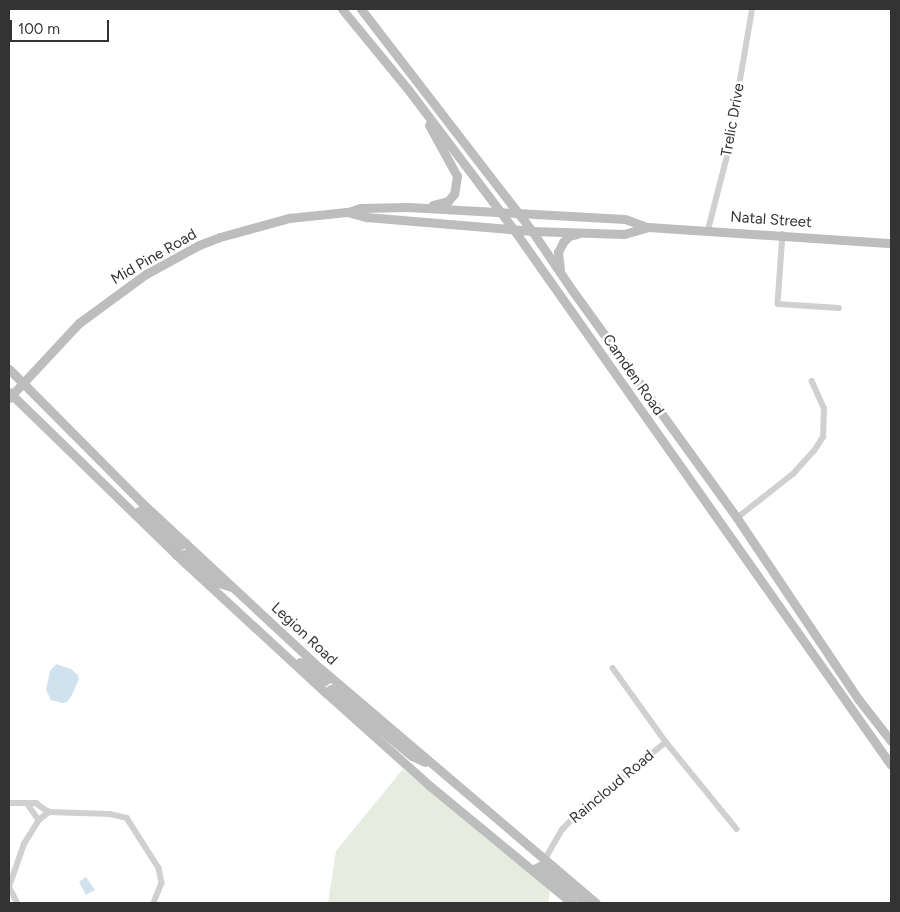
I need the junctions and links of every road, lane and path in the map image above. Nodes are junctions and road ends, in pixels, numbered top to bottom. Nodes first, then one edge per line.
1 (342, 9) edge
2 (361, 9) edge
3 (752, 9) edge
4 (407, 88) junction
5 (408, 207) junction
6 (347, 212) junction
7 (501, 213) junction
8 (520, 214) junction
9 (648, 227) junction
10 (514, 230) junction
11 (708, 230) junction
12 (532, 231) junction
13 (582, 232) junction
14 (783, 234) junction
15 (891, 243) edge
16 (561, 274) junction
17 (839, 308) dead end
18 (9, 369) edge
19 (812, 382) dead end
20 (23, 383) junction
21 (10, 395) edge
22 (105, 486) junction
23 (737, 518) junction
24 (185, 543) junction
25 (176, 555) junction
26 (234, 588) junction
27 (237, 612) junction
28 (613, 668) dead end
29 (329, 676) junction
30 (326, 694) junction
31 (666, 742) junction
32 (891, 742) edge
33 (891, 765) edge
34 (436, 768) junction
35 (27, 803) junction
36 (9, 804) edge
37 (43, 806) junction
38 (32, 812) junction
39 (49, 812) junction
40 (39, 820) junction
41 (737, 829) dead end
42 (544, 860) junction
43 (532, 870) junction
44 (18, 903) edge
45 (154, 903) edge
46 (572, 903) edge
47 (586, 903) edge
48 (596, 903) edge

1 - 4 main road, Camden Road
2 - 8 main road, Camden Road
3 - 11 street, Trelic Drive
4 - 5 main road
4 - 7 main road, Camden Road
5 - 6 main road, Mid Pine Road
5 - 7 main road, Mid Pine Road
6 - 10 main road, Mid Pine Road
6 - 20 main road, Mid Pine Road
7 - 8 main road, Natal Street
7 - 10 main road, Camden Road
8 - 9 main road, Natal Street
8 - 12 main road, Camden Road
9 - 11 main road, Natal Street
9 - 13 main road, Natal Street
10 - 12 main road, Natal Street
10 - 33 main road, Camden Road
11 - 14 main road, Natal Street
12 - 13 main road, Natal Street
12 - 16 main road, Camden Road
13 - 16 main road
14 - 15 main road, Natal Street
14 - 17 street
16 - 23 main road, Camden Road
18 - 20 main road, Legion Road
19 - 23 street
20 - 21 main road, Mid Pine Road
20 - 24 main road, Legion Road
21 - 22 main road, Legion Road
22 - 24 main road
22 - 25 main road, Legion Road
23 - 32 main road, Camden Road
24 - 26 main road, Legion Road
25 - 26 main road
25 - 27 main road, Legion Road
26 - 29 main road, Legion Road
27 - 29 main road
27 - 30 main road, Legion Road
28 - 31 street, Raincloud Road
29 - 34 main road, Legion Road
30 - 34 main road
30 - 43 main road, Legion Road
31 - 41 street, Raincloud Road
31 - 42 street, Raincloud Road
34 - 42 main road, Legion Road
35 - 36 street
35 - 37 street
35 - 38 street
37 - 38 street
37 - 39 street
38 - 40 street
39 - 40 street
39 - 45 street
40 - 44 street
42 - 48 main road, Legion Road
43 - 46 main road, Legion Road
43 - 47 main road

